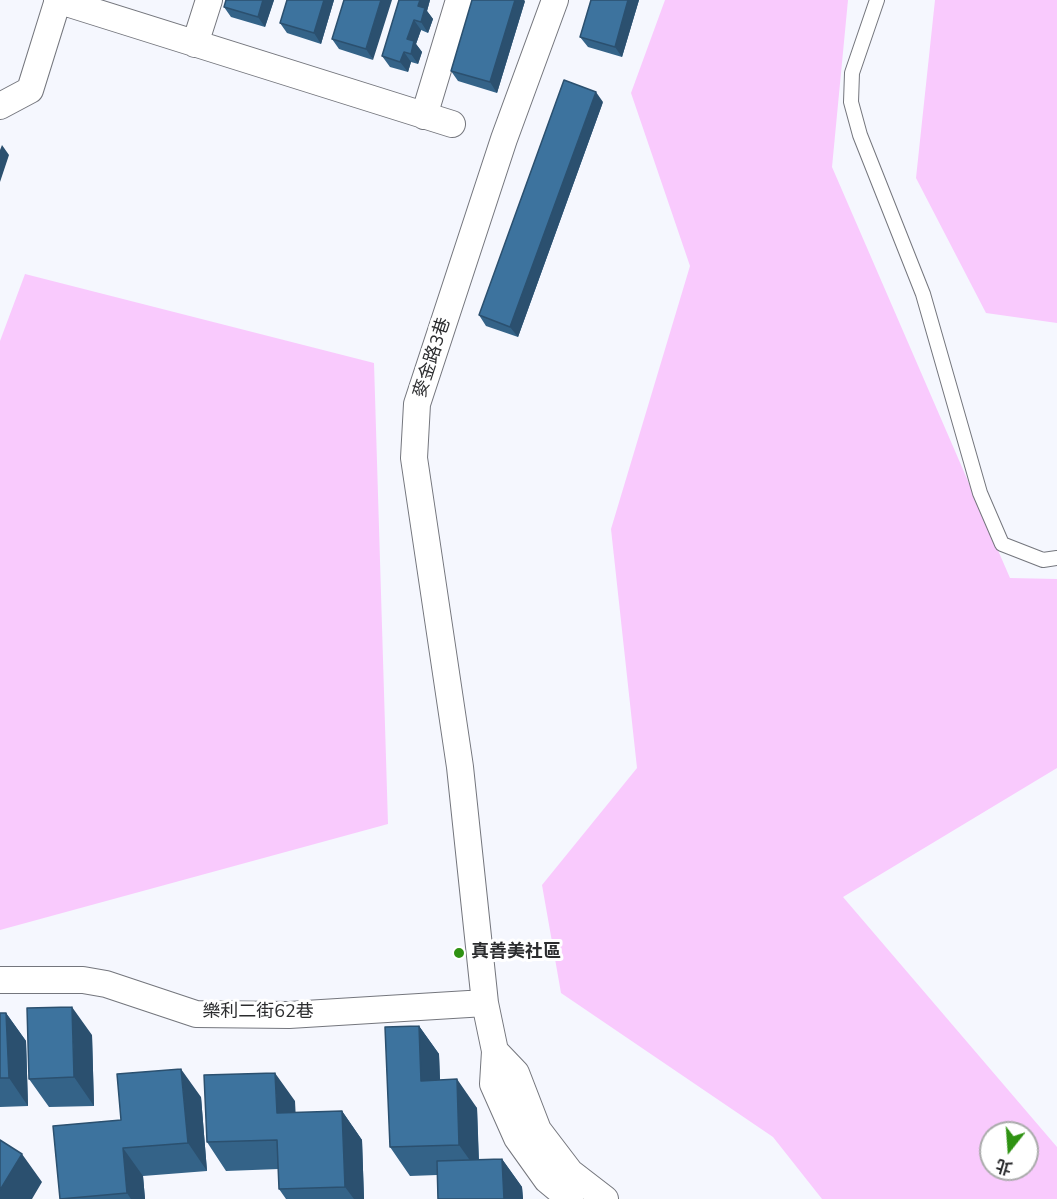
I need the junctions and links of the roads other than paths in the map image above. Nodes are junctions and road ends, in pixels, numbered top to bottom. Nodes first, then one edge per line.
1 (58, 0) edge
2 (209, 0) edge
3 (459, 0) edge
4 (555, 0) edge
5 (877, 0) edge
6 (195, 44) junction
7 (0, 106) edge
8 (424, 116) junction
9 (452, 124) dead end
10 (1057, 558) edge
11 (0, 980) edge
12 (485, 1003) junction
13 (495, 1051) junction
14 (570, 1199) edge
15 (605, 1199) edge

1 - 6 street
1 - 7 street
2 - 6 street
3 - 8 street
4 - 12 street, 麥金路3巷
5 - 10 lane
6 - 8 street
8 - 9 street
11 - 12 street, 樂利二街62巷
12 - 13 street
13 - 14 street
13 - 15 street

